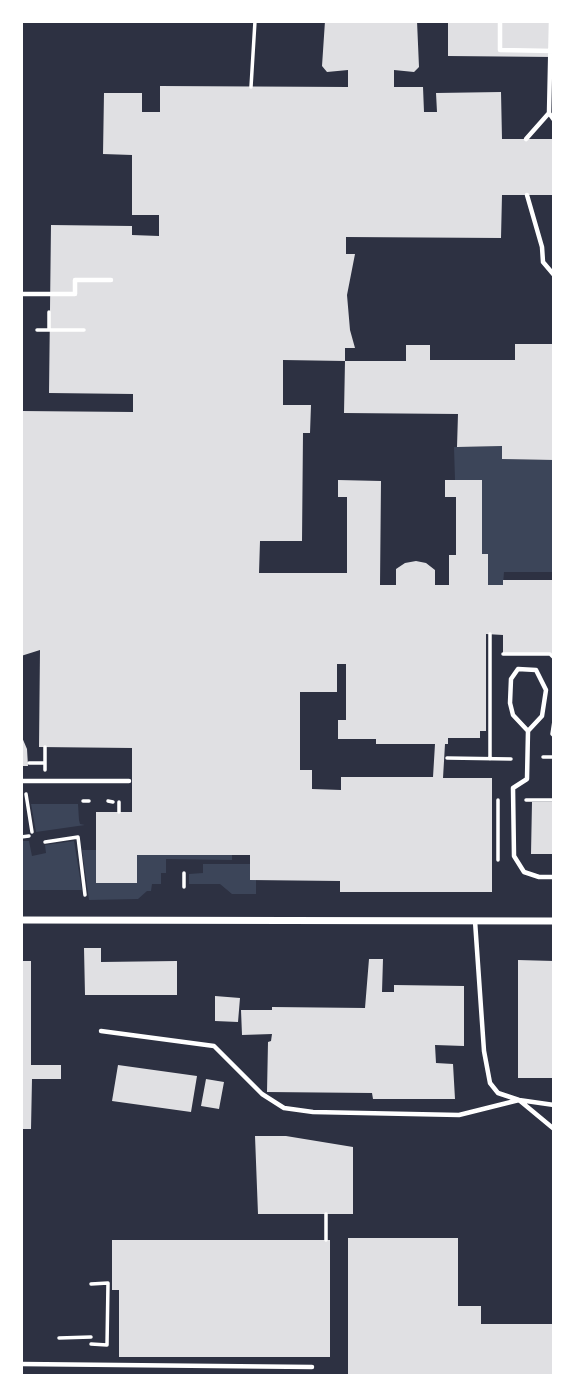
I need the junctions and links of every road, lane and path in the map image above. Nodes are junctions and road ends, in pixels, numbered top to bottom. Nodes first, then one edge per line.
1 (255, 21) edge
2 (500, 21) edge
3 (551, 21) edge
4 (552, 50) edge
5 (251, 87) dead end
6 (549, 113) junction
7 (554, 120) edge
8 (526, 139) dead end
9 (527, 195) dead end
10 (554, 275) edge
11 (111, 280) dead end
12 (21, 294) edge
13 (49, 312) dead end
14 (37, 330) dead end
15 (49, 330) junction
16 (84, 330) dead end
17 (490, 634) dead end
18 (503, 654) dead end
19 (554, 658) edge
20 (554, 716) edge
21 (528, 731) junction
22 (554, 736) edge
23 (45, 747) dead end
24 (543, 757) dead end
25 (554, 757) edge
26 (447, 758) dead end
27 (491, 759) junction
28 (511, 759) dead end
29 (29, 763) dead end
30 (45, 763) junction
31 (45, 771) dead end
32 (21, 781) edge
33 (129, 781) dead end
34 (498, 800) dead end
35 (526, 800) dead end
36 (554, 800) edge
37 (83, 801) dead end
38 (89, 801) dead end
39 (21, 802) edge
40 (119, 802) dead end
41 (119, 812) dead end
42 (21, 838) edge
43 (45, 842) dead end
44 (498, 860) dead end
45 (184, 873) dead end
46 (554, 877) edge
47 (184, 887) dead end
48 (85, 895) dead end
49 (21, 920) edge
50 (475, 920) junction
51 (554, 920) edge
52 (101, 1031) dead end
53 (519, 1100) junction
54 (554, 1105) edge
55 (554, 1129) edge
56 (326, 1214) dead end
57 (326, 1240) dead end
58 (91, 1284) dead end
59 (91, 1337) dead end
60 (59, 1338) dead end
61 (91, 1344) dead end
62 (21, 1364) edge
63 (312, 1367) dead end

1 - 5 path
2 - 4 lane
3 - 4 lane
4 - 6 lane
6 - 7 lane
6 - 8 lane
9 - 10 lane
11 - 12 lane
13 - 15 path
14 - 15 path
15 - 16 path
17 - 27 path
18 - 19 path
20 - 22 path
21 - 21 lane
21 - 46 lane
23 - 30 path
24 - 25 path
26 - 27 path
27 - 28 path
29 - 30 path
30 - 31 path
32 - 33 lane
34 - 44 path
35 - 36 path
37 - 38 path
39 - 42 path
40 - 41 path
43 - 48 path
45 - 47 path
49 - 50 street
50 - 51 street
50 - 53 lane
52 - 53 lane
53 - 54 lane
53 - 55 lane
56 - 57 path
58 - 61 path
59 - 60 path
62 - 63 lane

